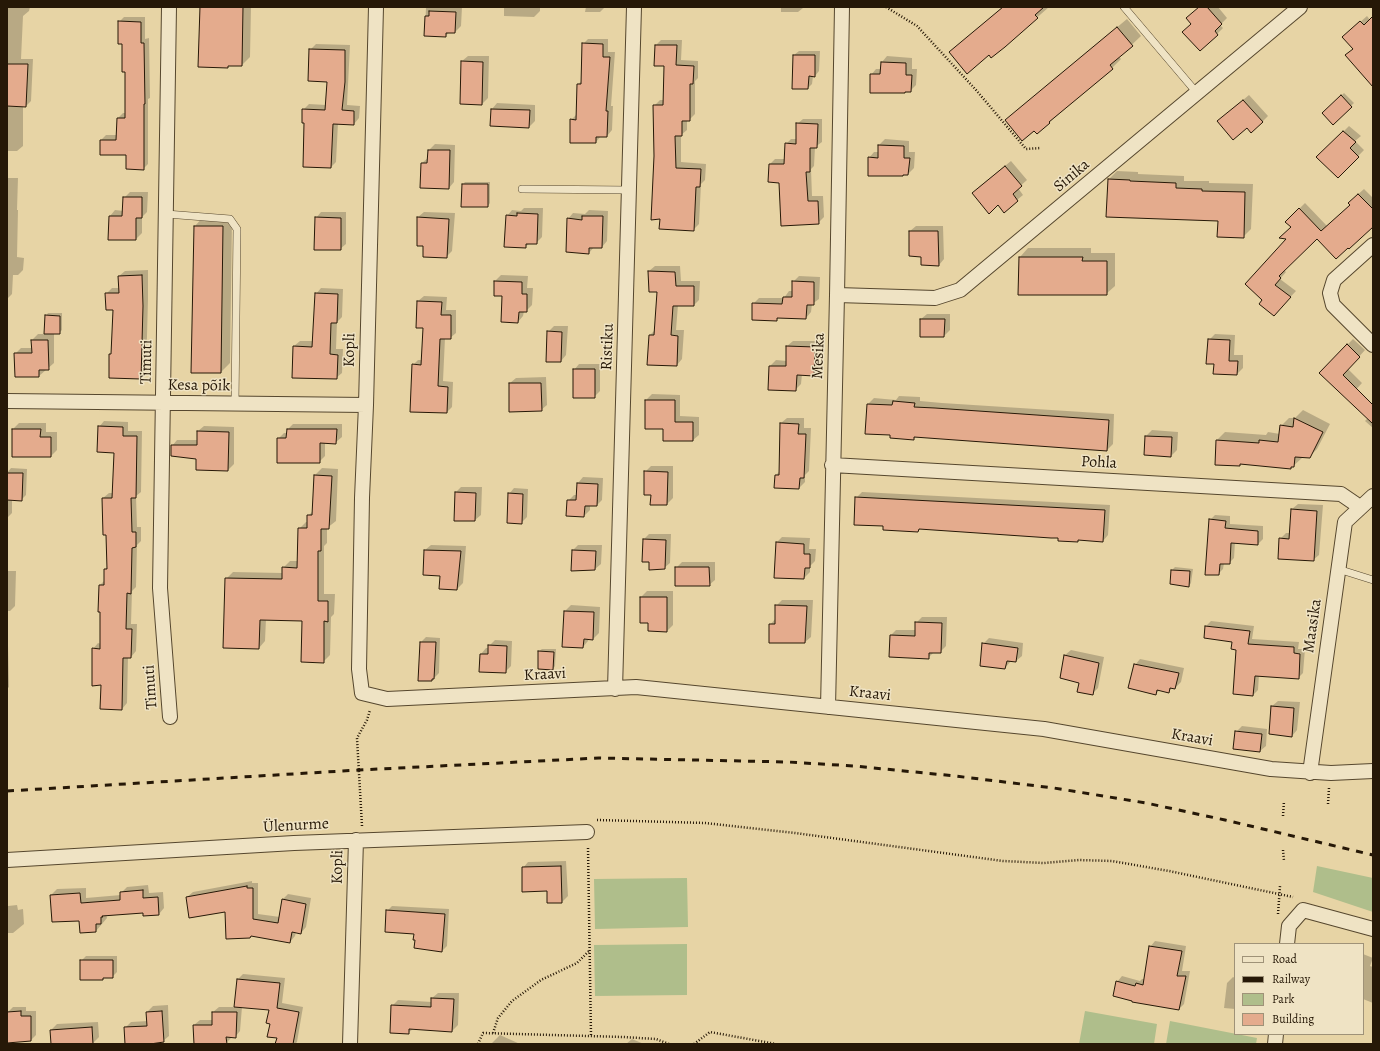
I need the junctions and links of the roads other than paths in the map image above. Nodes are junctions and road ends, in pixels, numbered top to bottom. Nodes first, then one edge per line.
1 (169, 7) edge
2 (376, 7) edge
3 (634, 7) edge
4 (842, 7) edge
5 (1124, 7) edge
6 (1300, 7) edge
7 (1197, 93) junction
8 (522, 189) dead end
9 (629, 190) junction
10 (166, 214) junction
11 (1373, 246) edge
12 (837, 295) junction
13 (1373, 344) edge
14 (7, 401) edge
15 (164, 403) junction
16 (235, 404) junction
17 (366, 405) junction
18 (832, 465) junction
19 (1373, 496) edge
20 (1360, 508) junction
21 (1338, 570) junction
22 (1373, 580) edge
23 (615, 689) junction
24 (368, 695) joint
25 (828, 707) junction
26 (170, 717) dead end
27 (1373, 771) edge
28 (1310, 773) junction
29 (587, 832) road end
30 (356, 840) junction
31 (7, 860) edge
32 (1373, 929) edge
33 (1287, 943) edge
34 (350, 1044) edge

1 - 10 street, Timuti
2 - 17 street, Kopli
3 - 9 street, Ristiku
4 - 12 street, Mesika
5 - 7 lane
6 - 7 street, Sinika
7 - 12 street, Sinika
8 - 9 lane
9 - 23 street, Ristiku
10 - 15 street, Timuti
10 - 16 lane
11 - 13 street
12 - 18 street, Mesika
14 - 15 street, Kesa põik
15 - 16 street, Kesa põik
15 - 26 street, Timuti
16 - 17 street, Kesa põik
17 - 24 street, Kopli
18 - 20 street, Pohla
18 - 25 street, Mesika
19 - 20 street, Maasika
20 - 21 street, Maasika
21 - 22 lane
21 - 28 street, Maasika
23 - 24 street, Kraavi
23 - 25 street, Kraavi
25 - 28 street, Kraavi
27 - 28 street, Kraavi
29 - 30 street, Ülenurme
30 - 31 street, Ülenurme
30 - 34 street, Kopli
32 - 33 street

